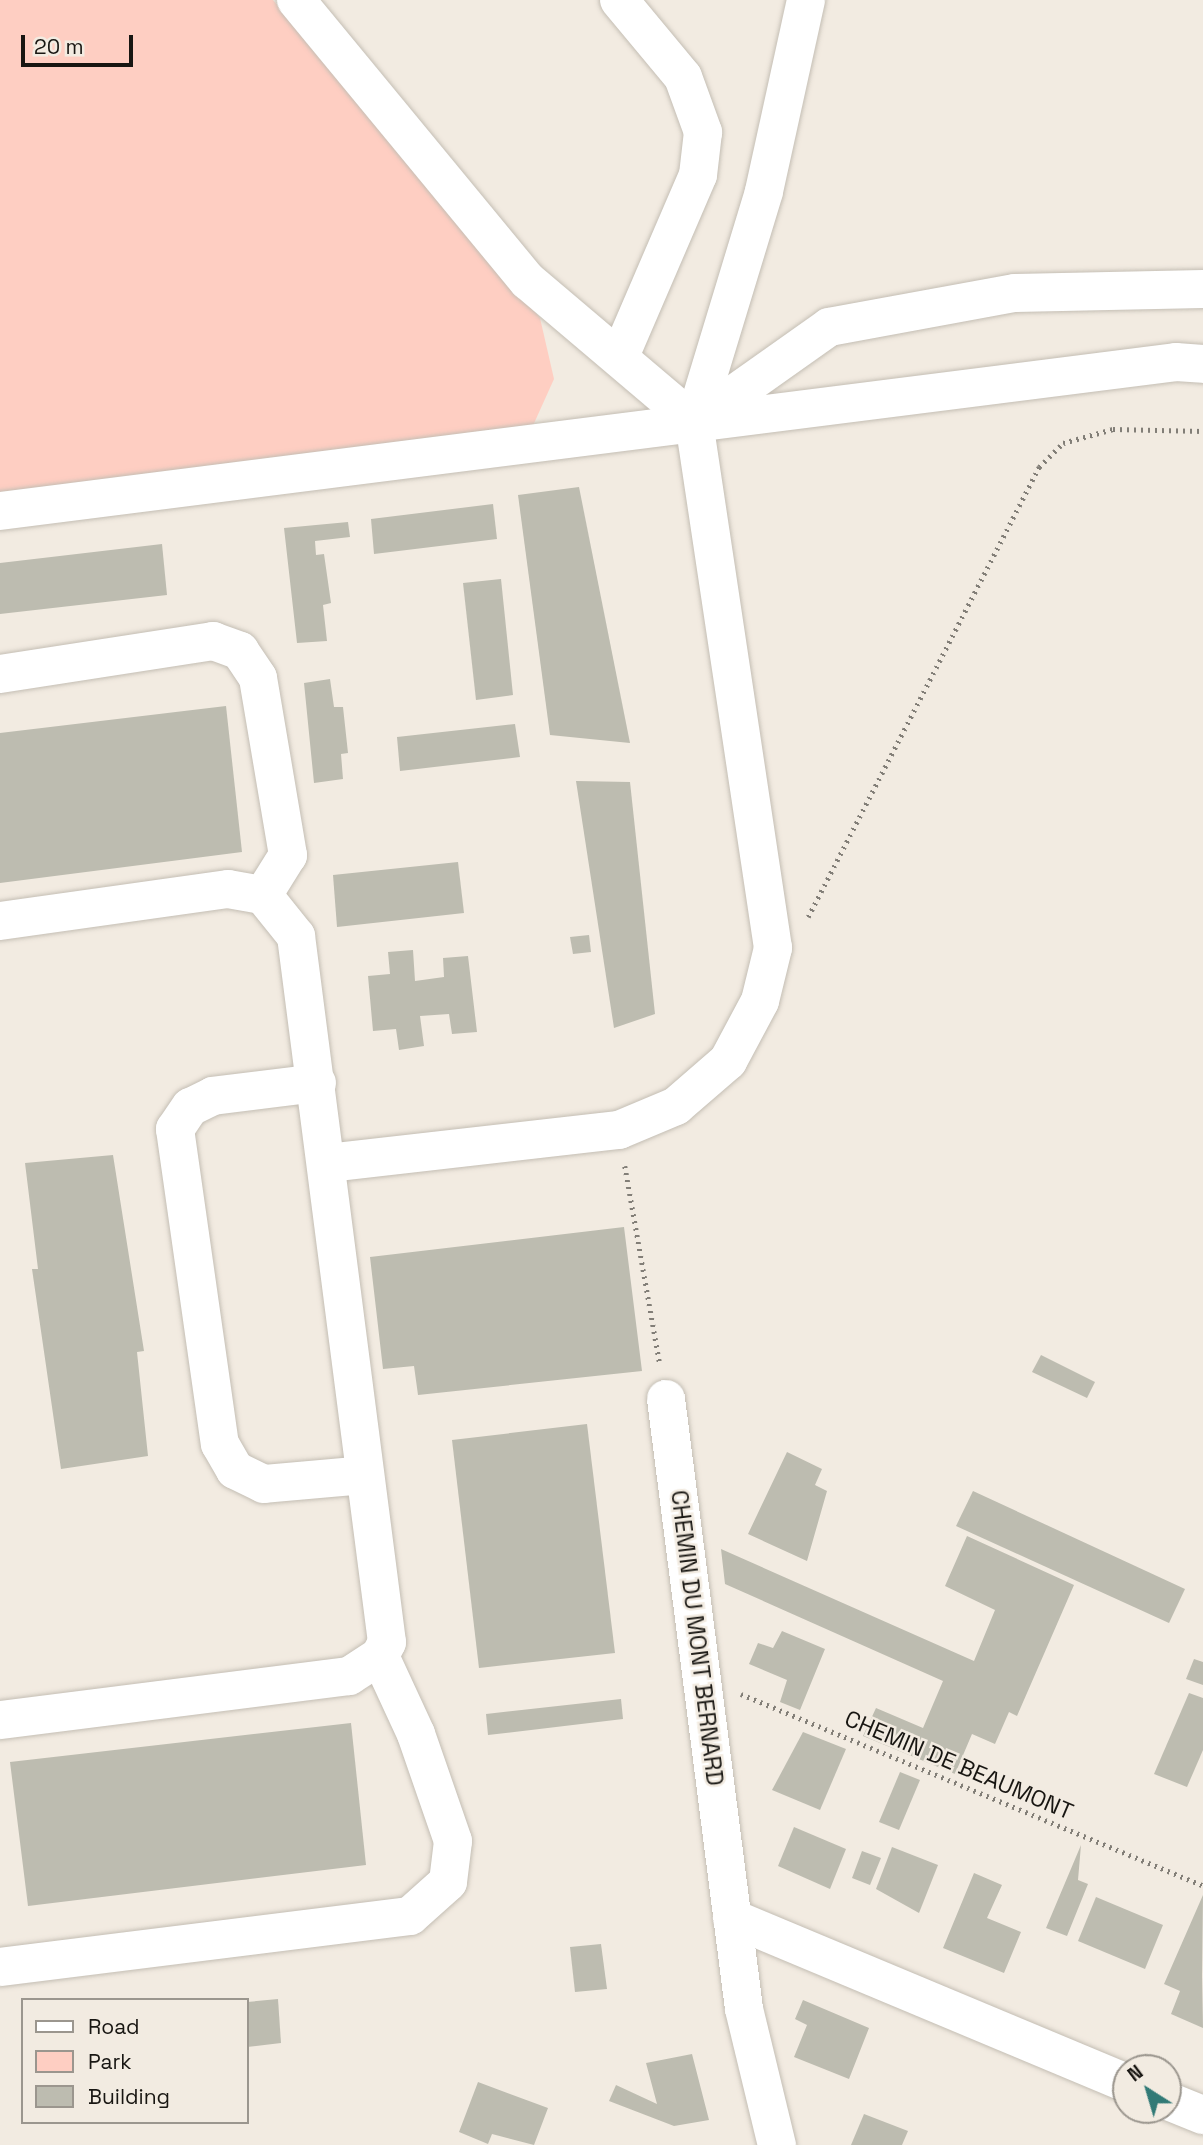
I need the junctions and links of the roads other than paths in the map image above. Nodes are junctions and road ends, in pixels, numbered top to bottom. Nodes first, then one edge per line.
1 (296, 0) edge
2 (619, 0) edge
3 (806, 0) edge
4 (1203, 289) edge
5 (620, 358) junction
6 (1203, 364) edge
7 (694, 422) junction
8 (0, 511) edge
9 (0, 674) edge
10 (263, 895) junction
11 (0, 921) edge
12 (317, 1083) junction
13 (328, 1163) junction
14 (666, 1399) road end
15 (365, 1475) junction
16 (380, 1656) junction
17 (0, 1720) edge
18 (732, 1918) junction
19 (0, 1967) edge
20 (1112, 2077) edge
21 (1182, 2107) edge
22 (1203, 2115) edge
23 (777, 2145) edge

1 - 5 street
2 - 5 street
3 - 7 street
4 - 7 street
5 - 7 street
6 - 7 street
7 - 8 street
7 - 13 street
9 - 10 street
10 - 11 street
10 - 12 street
12 - 13 street
12 - 15 street
13 - 15 street
14 - 18 street, CHEMIN DU MONT BERNARD
15 - 16 street
16 - 17 street
16 - 19 street
18 - 20 street
18 - 23 street, CHEMIN DU MONT BERNARD
21 - 22 street

